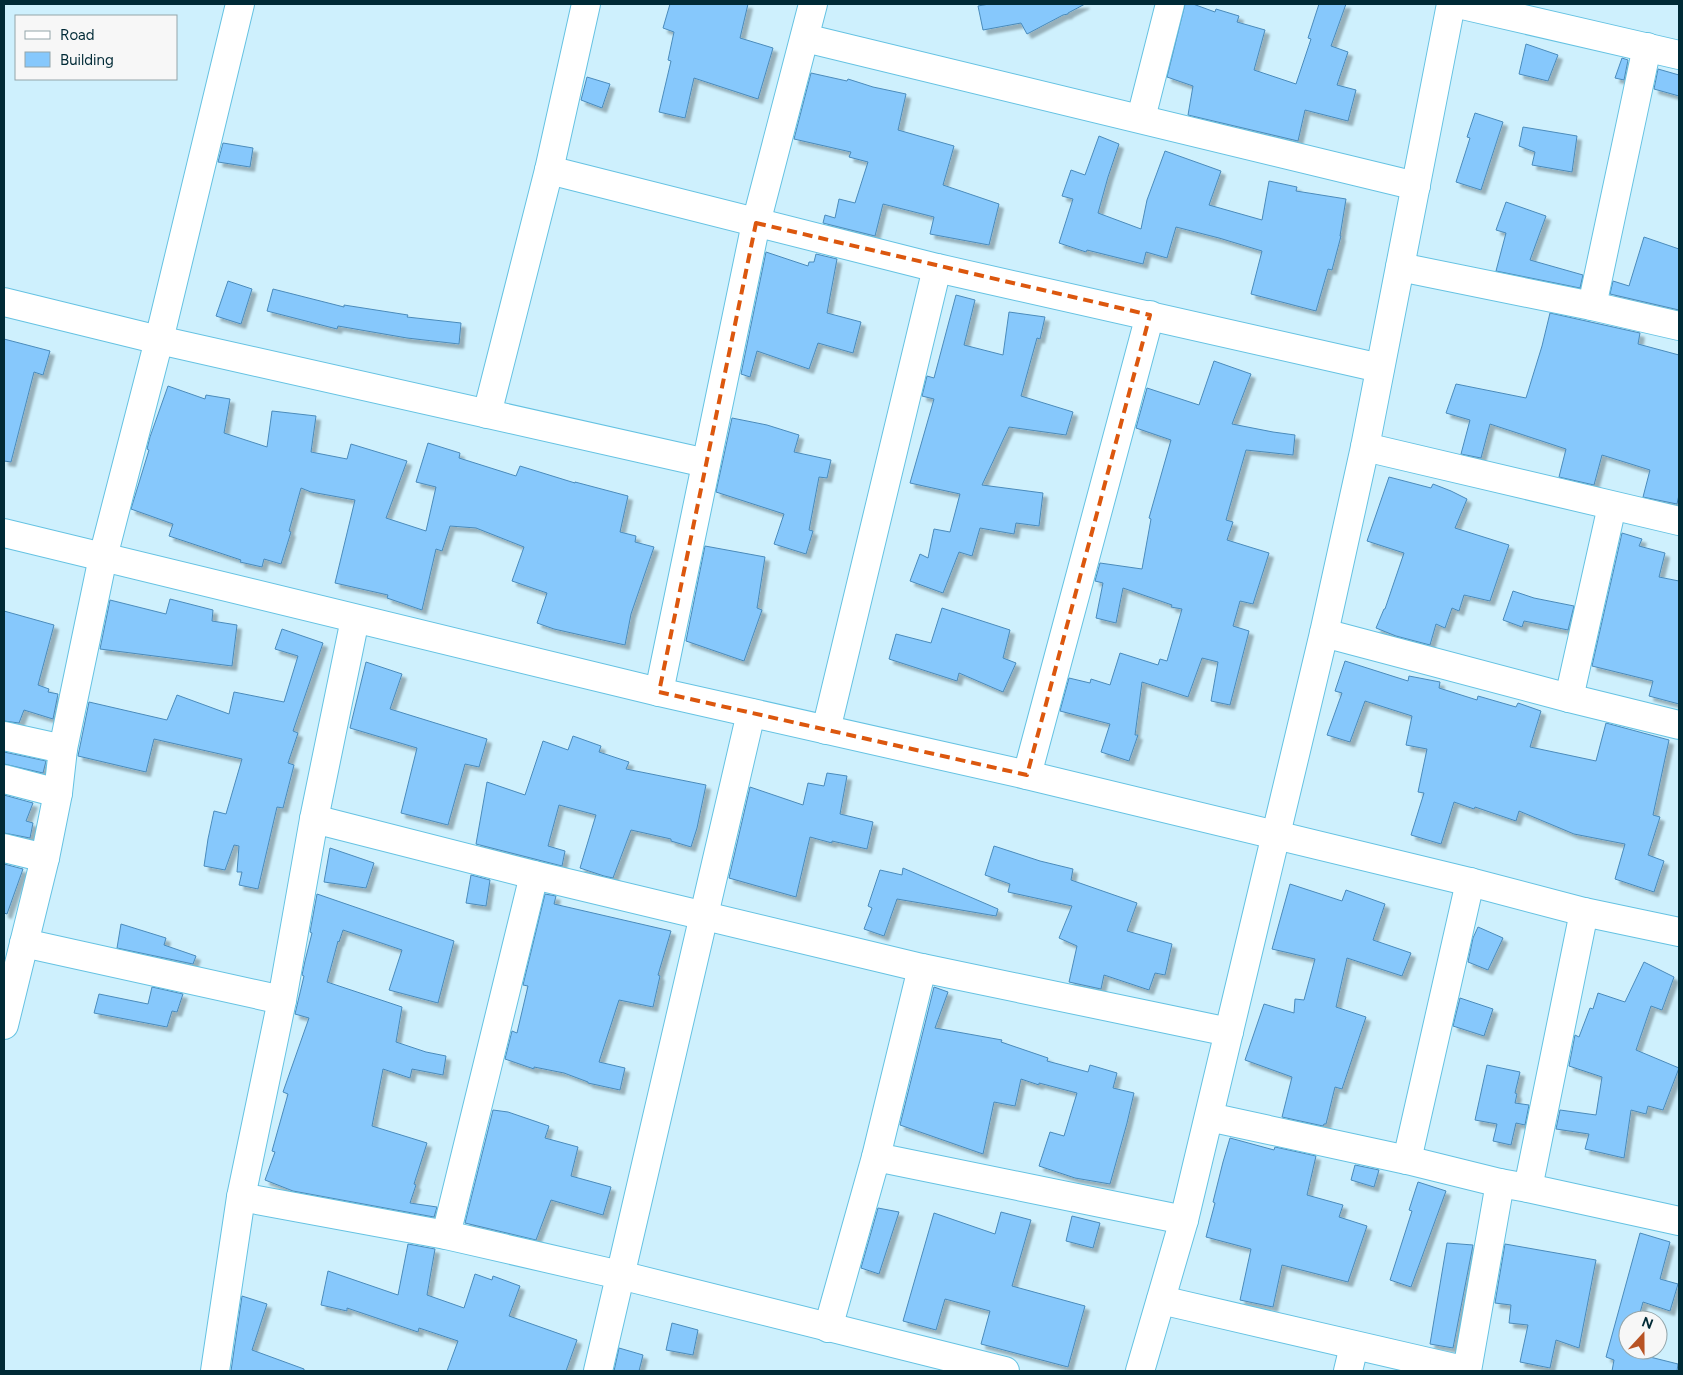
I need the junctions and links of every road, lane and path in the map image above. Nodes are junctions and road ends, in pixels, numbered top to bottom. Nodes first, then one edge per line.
1 (240, 4) edge
2 (586, 4) edge
3 (813, 4) edge
4 (1170, 4) edge
5 (1451, 4) edge
6 (1458, 4) edge
7 (805, 38) junction
8 (1647, 48) junction
9 (1679, 55) edge
10 (1141, 118) junction
11 (549, 170) junction
12 (1416, 186) junction
13 (756, 223) junction
14 (1400, 267) junction
15 (937, 268) junction
16 (4, 302) edge
17 (1592, 306) junction
18 (1150, 315) junction
19 (1679, 326) edge
20 (159, 340) junction
21 (1380, 368) junction
22 (487, 414) junction
23 (1364, 447) junction
24 (706, 463) junction
25 (1612, 506) junction
26 (1679, 521) edge
27 (4, 533) edge
28 (103, 557) junction
29 (355, 619) junction
30 (1324, 633) junction
31 (658, 692) junction
32 (1569, 698) junction
33 (751, 713) junction
34 (1679, 725) edge
35 (826, 730) junction
36 (9, 737) edge
37 (63, 749) junction
38 (1027, 775) junction
39 (4, 780) edge
40 (58, 793) junction
41 (314, 819) junction
42 (1276, 835) junction
43 (4, 848) edge
44 (45, 858) junction
45 (534, 875) junction
46 (1470, 882) junction
47 (1584, 912) junction
48 (704, 916) junction
49 (1679, 932) edge
50 (16, 953) edge
51 (922, 968) junction
52 (282, 1000) junction
53 (4, 1025) edge
54 (1229, 1032) junction
55 (1209, 1117) junction
56 (876, 1157) junction
57 (1407, 1160) junction
58 (1500, 1183) junction
59 (1528, 1188) junction
60 (241, 1197) junction
61 (1184, 1220) junction
62 (1679, 1221) edge
63 (446, 1235) junction
64 (620, 1275) junction
65 (1162, 1300) junction
66 (828, 1328) junction
67 (1351, 1358) edge
68 (215, 1371) edge
69 (598, 1371) edge
70 (1005, 1371) edge
71 (1140, 1371) edge

1 - 20 street
2 - 11 street
3 - 7 street
4 - 10 street
5 - 12 street
6 - 8 street
7 - 10 street
7 - 13 street
8 - 9 street
8 - 17 street
10 - 12 street
11 - 13 street
11 - 22 street
12 - 14 street
13 - 15 street
13 - 24 street
14 - 17 street
14 - 21 street
15 - 18 street
15 - 35 street
16 - 20 street
17 - 19 street
18 - 21 street
18 - 38 street
20 - 22 street
20 - 28 street
21 - 23 street
22 - 24 street
23 - 25 street
23 - 30 street
24 - 31 street
25 - 26 street
25 - 32 street
27 - 28 street
28 - 29 street
28 - 37 street
29 - 31 street
29 - 41 street
30 - 32 street
30 - 42 street
31 - 33 street
32 - 34 street
33 - 35 street
33 - 48 street
35 - 38 street
36 - 37 street
36 - 39 street
37 - 40 street
38 - 42 street
39 - 40 street
40 - 44 street
41 - 45 street
41 - 52 street
42 - 46 street
42 - 54 street
43 - 44 street
44 - 50 street
45 - 48 street
45 - 63 street
46 - 47 street
46 - 57 street
47 - 49 street
47 - 59 street
48 - 51 street
48 - 64 street
50 - 52 street
50 - 53 street
51 - 54 street
51 - 56 street
52 - 60 street
54 - 55 street
55 - 57 street
55 - 61 street
56 - 61 street
56 - 66 street
57 - 58 street
58 - 59 street
58 - 67 street
59 - 62 street
60 - 63 street
60 - 68 street
61 - 65 street
63 - 64 street
64 - 66 street
64 - 69 street
65 - 67 street
65 - 71 street
66 - 70 street

